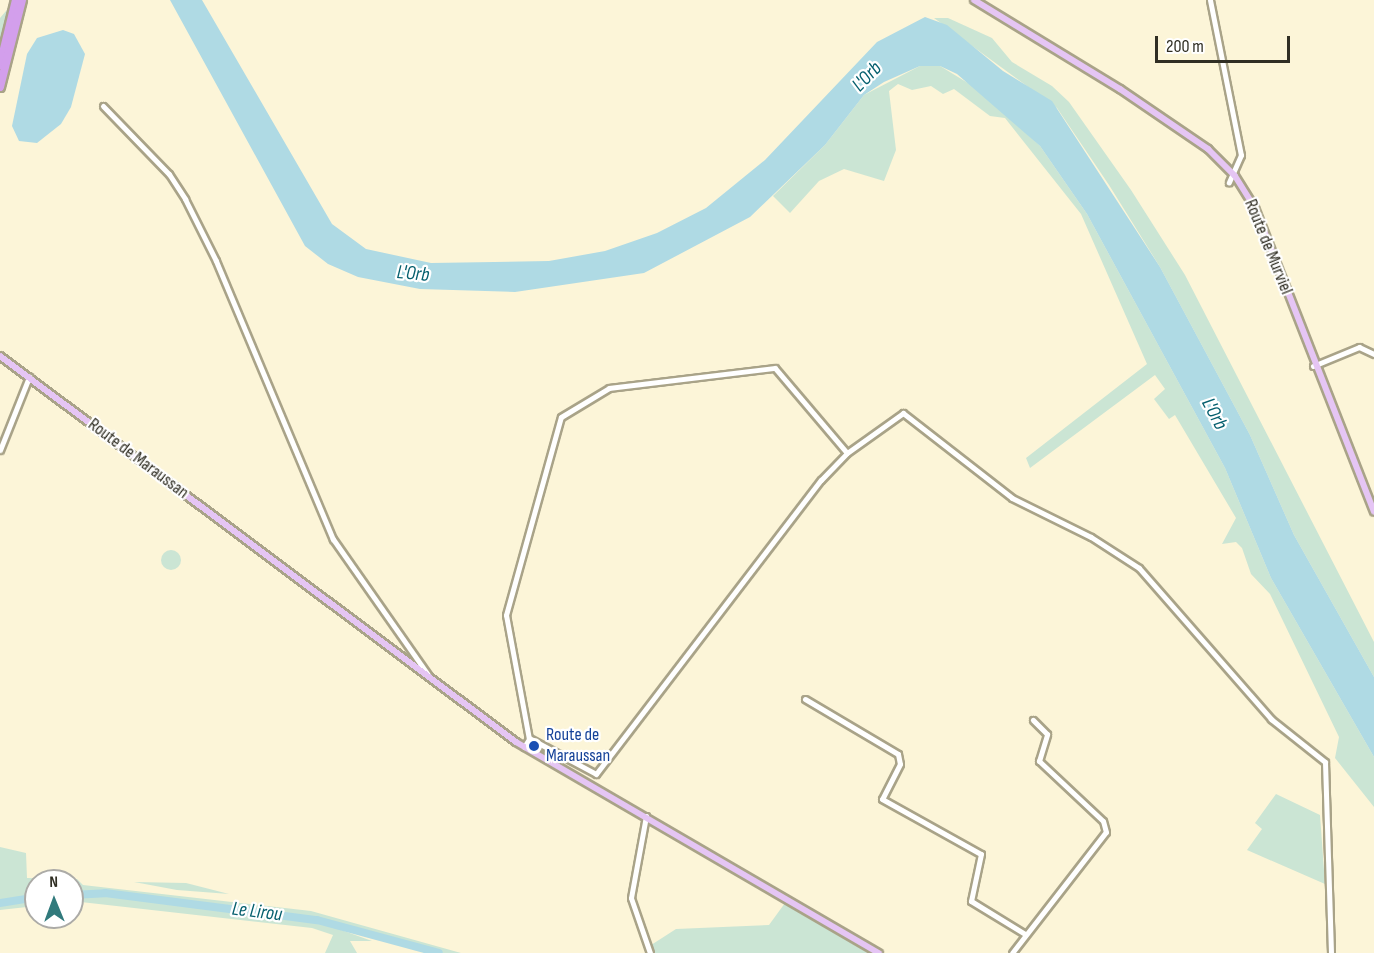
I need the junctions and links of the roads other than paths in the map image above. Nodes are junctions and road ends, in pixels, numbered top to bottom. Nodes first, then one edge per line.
1 (16, 0) edge
2 (22, 0) edge
3 (974, 0) edge
4 (1210, 0) edge
5 (0, 65) edge
6 (0, 87) edge
7 (103, 106) dead end
8 (1234, 176) junction
9 (1230, 182) dead end
10 (1374, 354) edge
11 (0, 356) edge
12 (1313, 366) junction
13 (29, 377) junction
14 (0, 450) edge
15 (847, 453) junction
16 (1374, 512) edge
17 (433, 682) junction
18 (805, 699) dead end
19 (1034, 720) dead end
20 (529, 738) junction
21 (524, 747) junction
22 (646, 816) junction
23 (1025, 934) junction
24 (650, 953) edge
25 (879, 953) edge
26 (1012, 953) edge
27 (1331, 953) edge

1 - 5 highway
2 - 6 highway
3 - 8 main road, Route de Murviel
4 - 8 street
7 - 17 street
8 - 9 street
8 - 12 main road, Route de Murviel
10 - 12 street
11 - 13 main road, Route de Maraussan
12 - 16 main road, Route de Murviel
13 - 14 street
13 - 17 main road, Route de Maraussan
15 - 20 street
15 - 20 street
15 - 27 street
17 - 21 main road, Route de Maraussan
18 - 23 street
19 - 23 street
20 - 21 street
21 - 22 main road, Route de Maraussan
22 - 24 street
22 - 25 main road, Route de Maraussan
23 - 26 street

